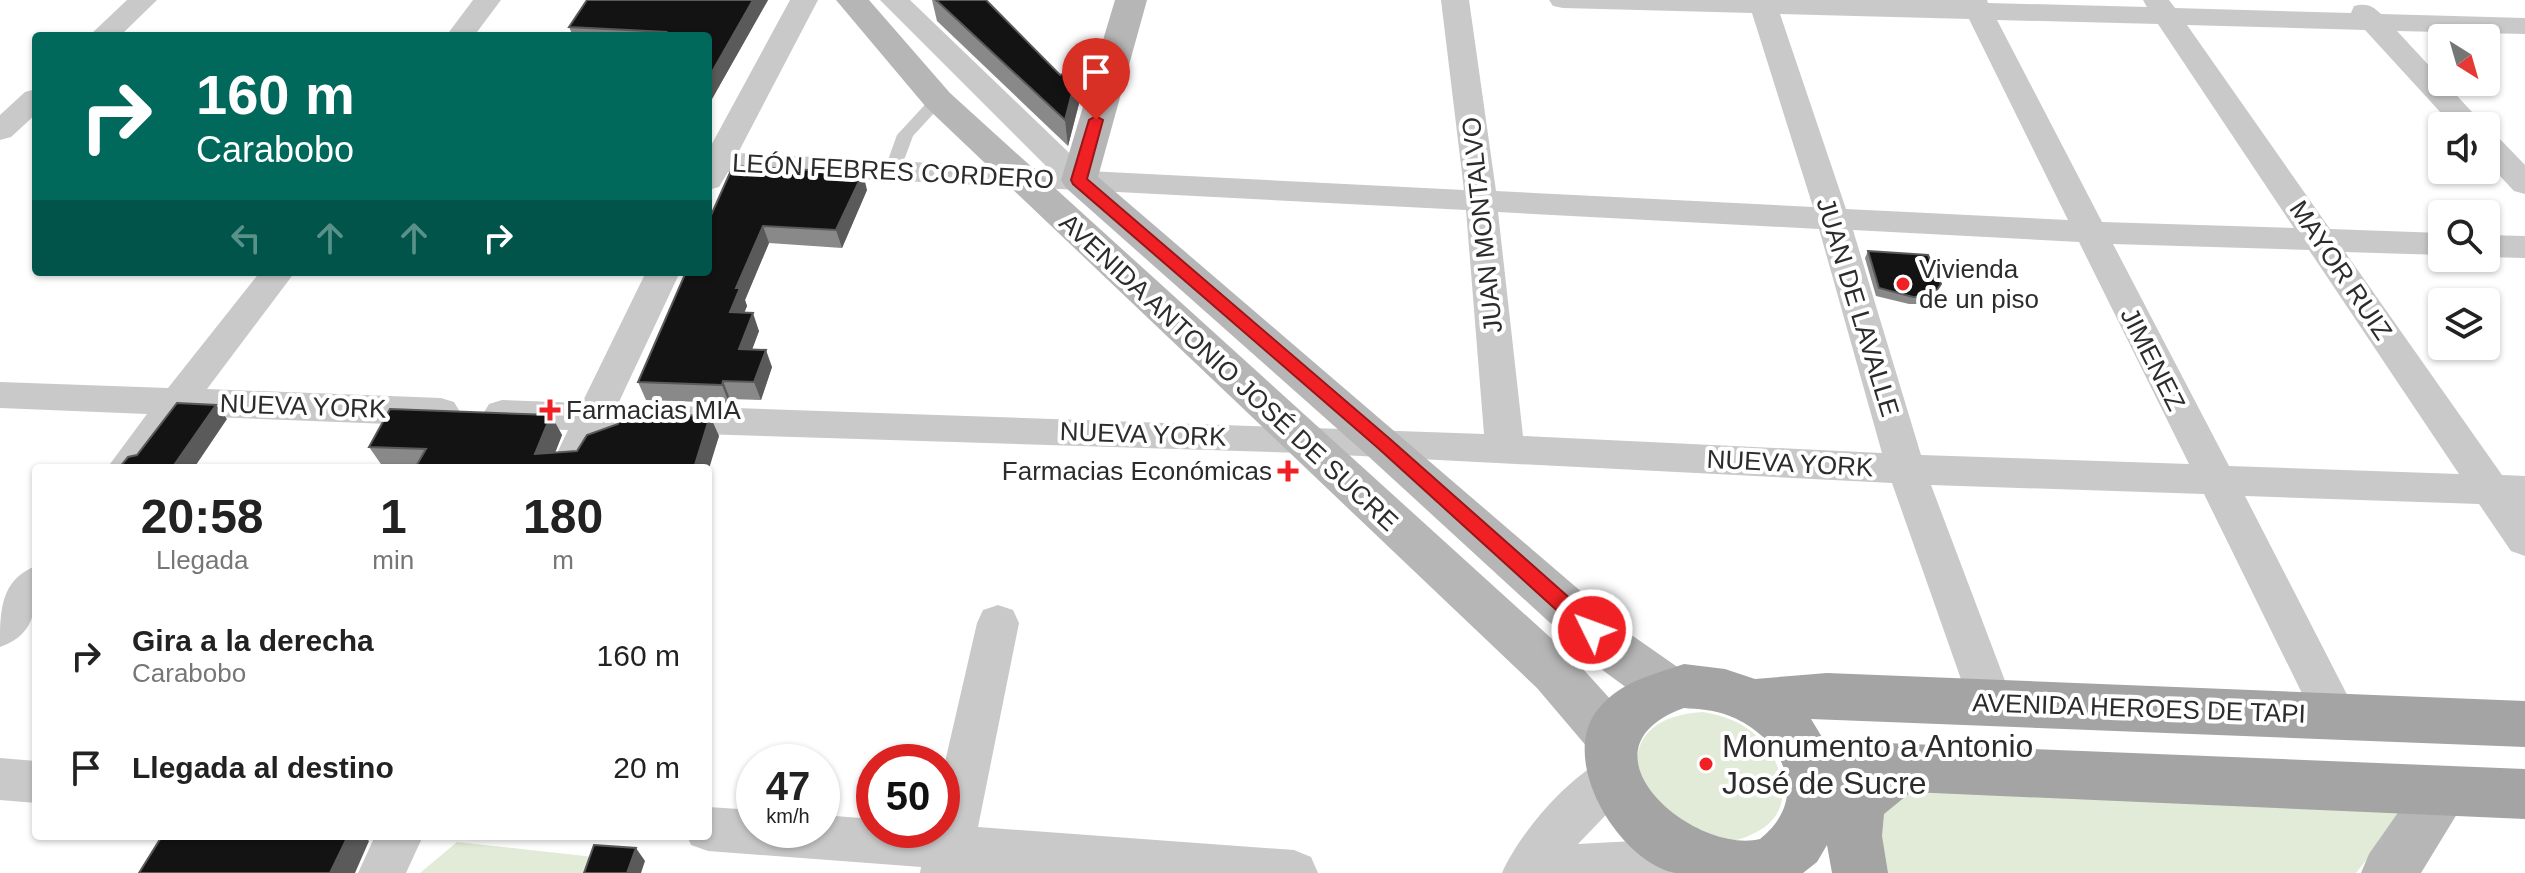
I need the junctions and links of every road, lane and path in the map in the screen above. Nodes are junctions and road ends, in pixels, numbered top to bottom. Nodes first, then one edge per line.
1 (143, 0) edge
2 (487, 0) edge
3 (804, 0) edge
4 (852, 0) edge
5 (894, 0) edge
6 (1131, 0) edge
7 (1455, 0) edge
8 (1563, 0) edge
9 (1762, 2) edge
10 (1975, 5) edge
11 (2161, 8) edge
12 (2363, 11) edge
13 (2525, 26) edge
14 (107, 32) edge
15 (463, 32) edge
16 (938, 100) junction
17 (32, 102) edge
18 (2457, 112) edge
19 (12, 123) edge
20 (2500, 158) edge
21 (712, 166) edge
22 (712, 168) edge
23 (892, 171) junction
24 (1019, 177) junction
25 (1079, 180) junction
26 (2525, 184) edge
27 (1481, 201) junction
28 (1833, 219) junction
29 (2088, 232) junction
30 (2320, 239) junction
31 (2428, 243) edge
32 (2500, 246) edge
33 (2525, 247) edge
34 (275, 276) edge
35 (661, 276) edge
36 (0, 395) edge
37 (178, 402) junction
38 (593, 417) junction
39 (1302, 439) junction
40 (1384, 444) junction
41 (1505, 450) junction
42 (129, 464) edge
43 (571, 464) edge
44 (1906, 469) junction
45 (2215, 480) junction
46 (2508, 491) edge
47 (2525, 540) edge
48 (32, 588) edge
49 (998, 623) dead end
50 (0, 629) edge
51 (1668, 689) junction
52 (1753, 702) junction
53 (1991, 702) junction
54 (2336, 716) junction
55 (2525, 724) edge
56 (1611, 758) junction
57 (1911, 768) junction
58 (0, 779) edge
59 (32, 782) edge
60 (2444, 791) junction
61 (1814, 794) junction
62 (2525, 794) edge
63 (712, 830) edge
64 (397, 840) edge
65 (947, 859) edge
66 (1726, 868) edge
67 (1530, 871) edge
68 (382, 873) edge
69 (1294, 873) edge
70 (1860, 873) edge
71 (2389, 873) edge

1 - 14 street
2 - 15 street
3 - 21 street
4 - 16 main road, AVENIDA ANTONIO JOSÉ DE SUCRE
5 - 25 street, AVENIDA ANTONIO JOSÉ DE SUCRE
6 - 25 main road
7 - 27 street, JUAN MONTALVO
8 - 9 street
9 - 10 street
9 - 28 street, JUAN DE LAVALLE
10 - 11 street
10 - 29 street, JIMENEZ
11 - 12 street
11 - 30 street, MAYOR RUIZ
12 - 13 street
12 - 18 street
16 - 23 lane
16 - 24 main road, AVENIDA ANTONIO JOSÉ DE SUCRE
17 - 19 street
20 - 26 street
22 - 23 street, LEÓN FEBRES CORDERO
23 - 24 street, LEÓN FEBRES CORDERO
24 - 25 street, LEÓN FEBRES CORDERO
24 - 39 main road, AVENIDA ANTONIO JOSÉ DE SUCRE
25 - 27 street, LEÓN FEBRES CORDERO
25 - 40 main road, AVENIDA ANTONIO JOSÉ DE SUCRE
27 - 28 street, LEÓN FEBRES CORDERO
27 - 41 street, JUAN MONTALVO
28 - 29 street, LEÓN FEBRES CORDERO
28 - 44 street, JUAN DE LAVALLE
29 - 30 street, LEÓN FEBRES CORDERO
29 - 45 street, JIMENEZ
30 - 31 street, LEÓN FEBRES CORDERO
30 - 46 street, MAYOR RUIZ
32 - 33 street
34 - 37 street
35 - 38 street
36 - 37 street, NUEVA YORK
37 - 38 street, NUEVA YORK
37 - 42 street
38 - 39 street, NUEVA YORK
38 - 43 street
39 - 40 street, NUEVA YORK
39 - 56 main road, AVENIDA ANTONIO JOSÉ DE SUCRE
40 - 41 street, NUEVA YORK
40 - 51 main road, AVENIDA ANTONIO JOSÉ DE SUCRE
41 - 44 street, NUEVA YORK
44 - 45 street, NUEVA YORK
44 - 53 street, JUAN DE LAVALLE
45 - 46 street, NUEVA YORK
45 - 54 street, JIMENEZ
46 - 47 street, MAYOR RUIZ
48 - 50 street
49 - 65 street
51 - 52 main road
51 - 56 main road
52 - 53 main road, AVENIDA HEROES DE TAPI
52 - 61 main road
53 - 54 main road, AVENIDA HEROES DE TAPI
54 - 55 main road, AVENIDA HEROES DE TAPI
56 - 66 main road
56 - 67 street
57 - 60 main road
57 - 61 main road
57 - 70 main road
58 - 59 street
60 - 62 main road
60 - 71 main road
61 - 66 main road
61 - 70 main road
63 - 65 street
64 - 68 street
65 - 69 street
66 - 67 street

